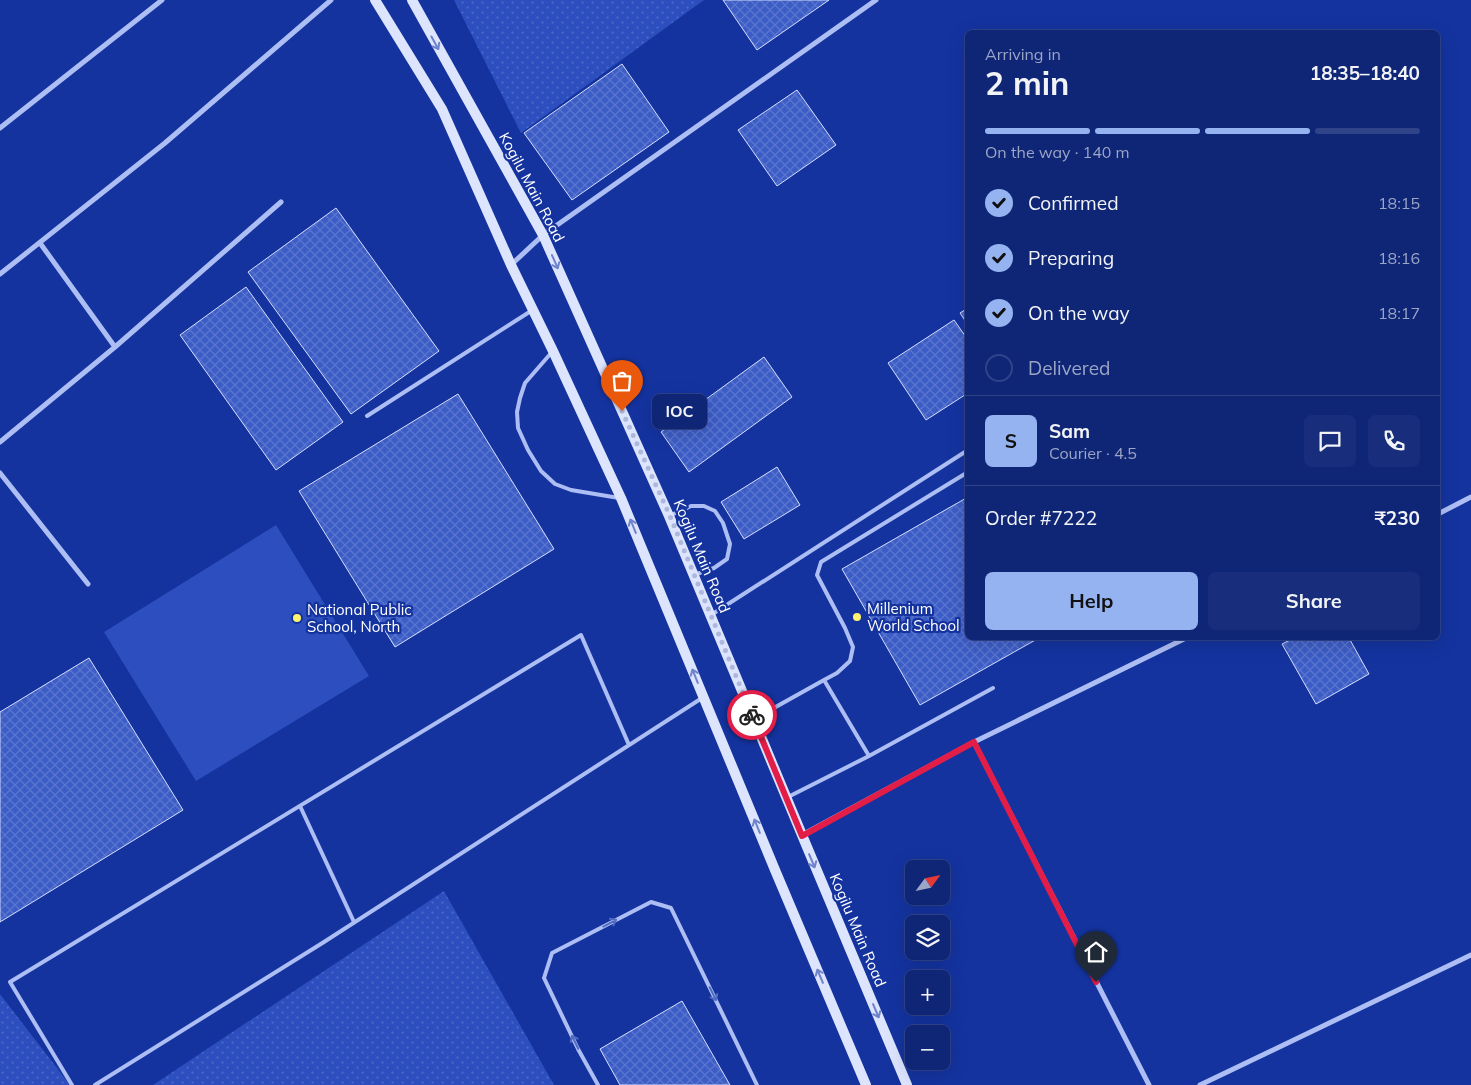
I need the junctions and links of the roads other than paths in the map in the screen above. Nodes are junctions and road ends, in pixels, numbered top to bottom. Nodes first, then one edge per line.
1 (162, 0) edge
2 (331, 0) edge
3 (375, 0) edge
4 (412, 0) edge
5 (876, 0) edge
6 (0, 128) edge
7 (281, 202) dead end
8 (543, 235) junction
9 (40, 243) junction
10 (511, 265) junction
11 (0, 274) edge
12 (533, 309) junction
13 (115, 347) junction
14 (553, 351) junction
15 (366, 416) dead end
16 (0, 442) edge
17 (965, 452) edge
18 (0, 473) edge
19 (965, 474) edge
20 (1471, 497) edge
21 (622, 498) junction
22 (1440, 513) edge
23 (670, 516) junction
24 (694, 575) junction
25 (88, 584) dead end
26 (711, 616) junction
27 (1182, 640) edge
28 (824, 680) junction
29 (993, 688) dead end
30 (704, 697) junction
31 (754, 719) junction
32 (974, 742) junction
33 (629, 745) junction
34 (869, 756) junction
35 (786, 798) junction
36 (300, 806) junction
37 (802, 836) junction
38 (354, 922) junction
39 (1471, 954) edge
40 (72, 1085) edge
41 (95, 1085) edge
42 (598, 1085) edge
43 (757, 1085) edge
44 (866, 1085) edge
45 (907, 1085) edge
46 (1149, 1085) edge
47 (1200, 1085) edge

1 - 6 street
2 - 9 street
3 - 10 main road
4 -> 8 main road, Kogilu Main Road
5 - 8 street
7 - 13 street
8 - 10 street
8 -> 23 main road, Kogilu Main Road
9 - 11 street
9 - 13 street
10 - 12 main road
12 - 14 main road
12 - 15 lane
13 - 16 street
14 - 21 main road
14 - 21 lane
17 - 26 lane
18 - 25 street
19 - 28 lane
20 - 22 street
30 -> 21 main road
23 - 24 main road, Kogilu Main Road
23 - 24 lane
24 - 26 main road, Kogilu Main Road
26 - 31 main road, Kogilu Main Road
27 - 32 street
28 - 31 lane
28 - 34 lane
29 - 34 lane
30 - 33 lane
44 -> 30 main road
31 - 35 main road, Kogilu Main Road
32 - 37 street
32 - 46 street
33 - 36 lane
33 - 38 lane
34 - 35 lane
35 - 37 main road, Kogilu Main Road
36 - 38 lane
36 - 40 lane
37 -> 45 main road, Kogilu Main Road
38 - 41 lane
39 - 47 street
42 -> 43 lane

